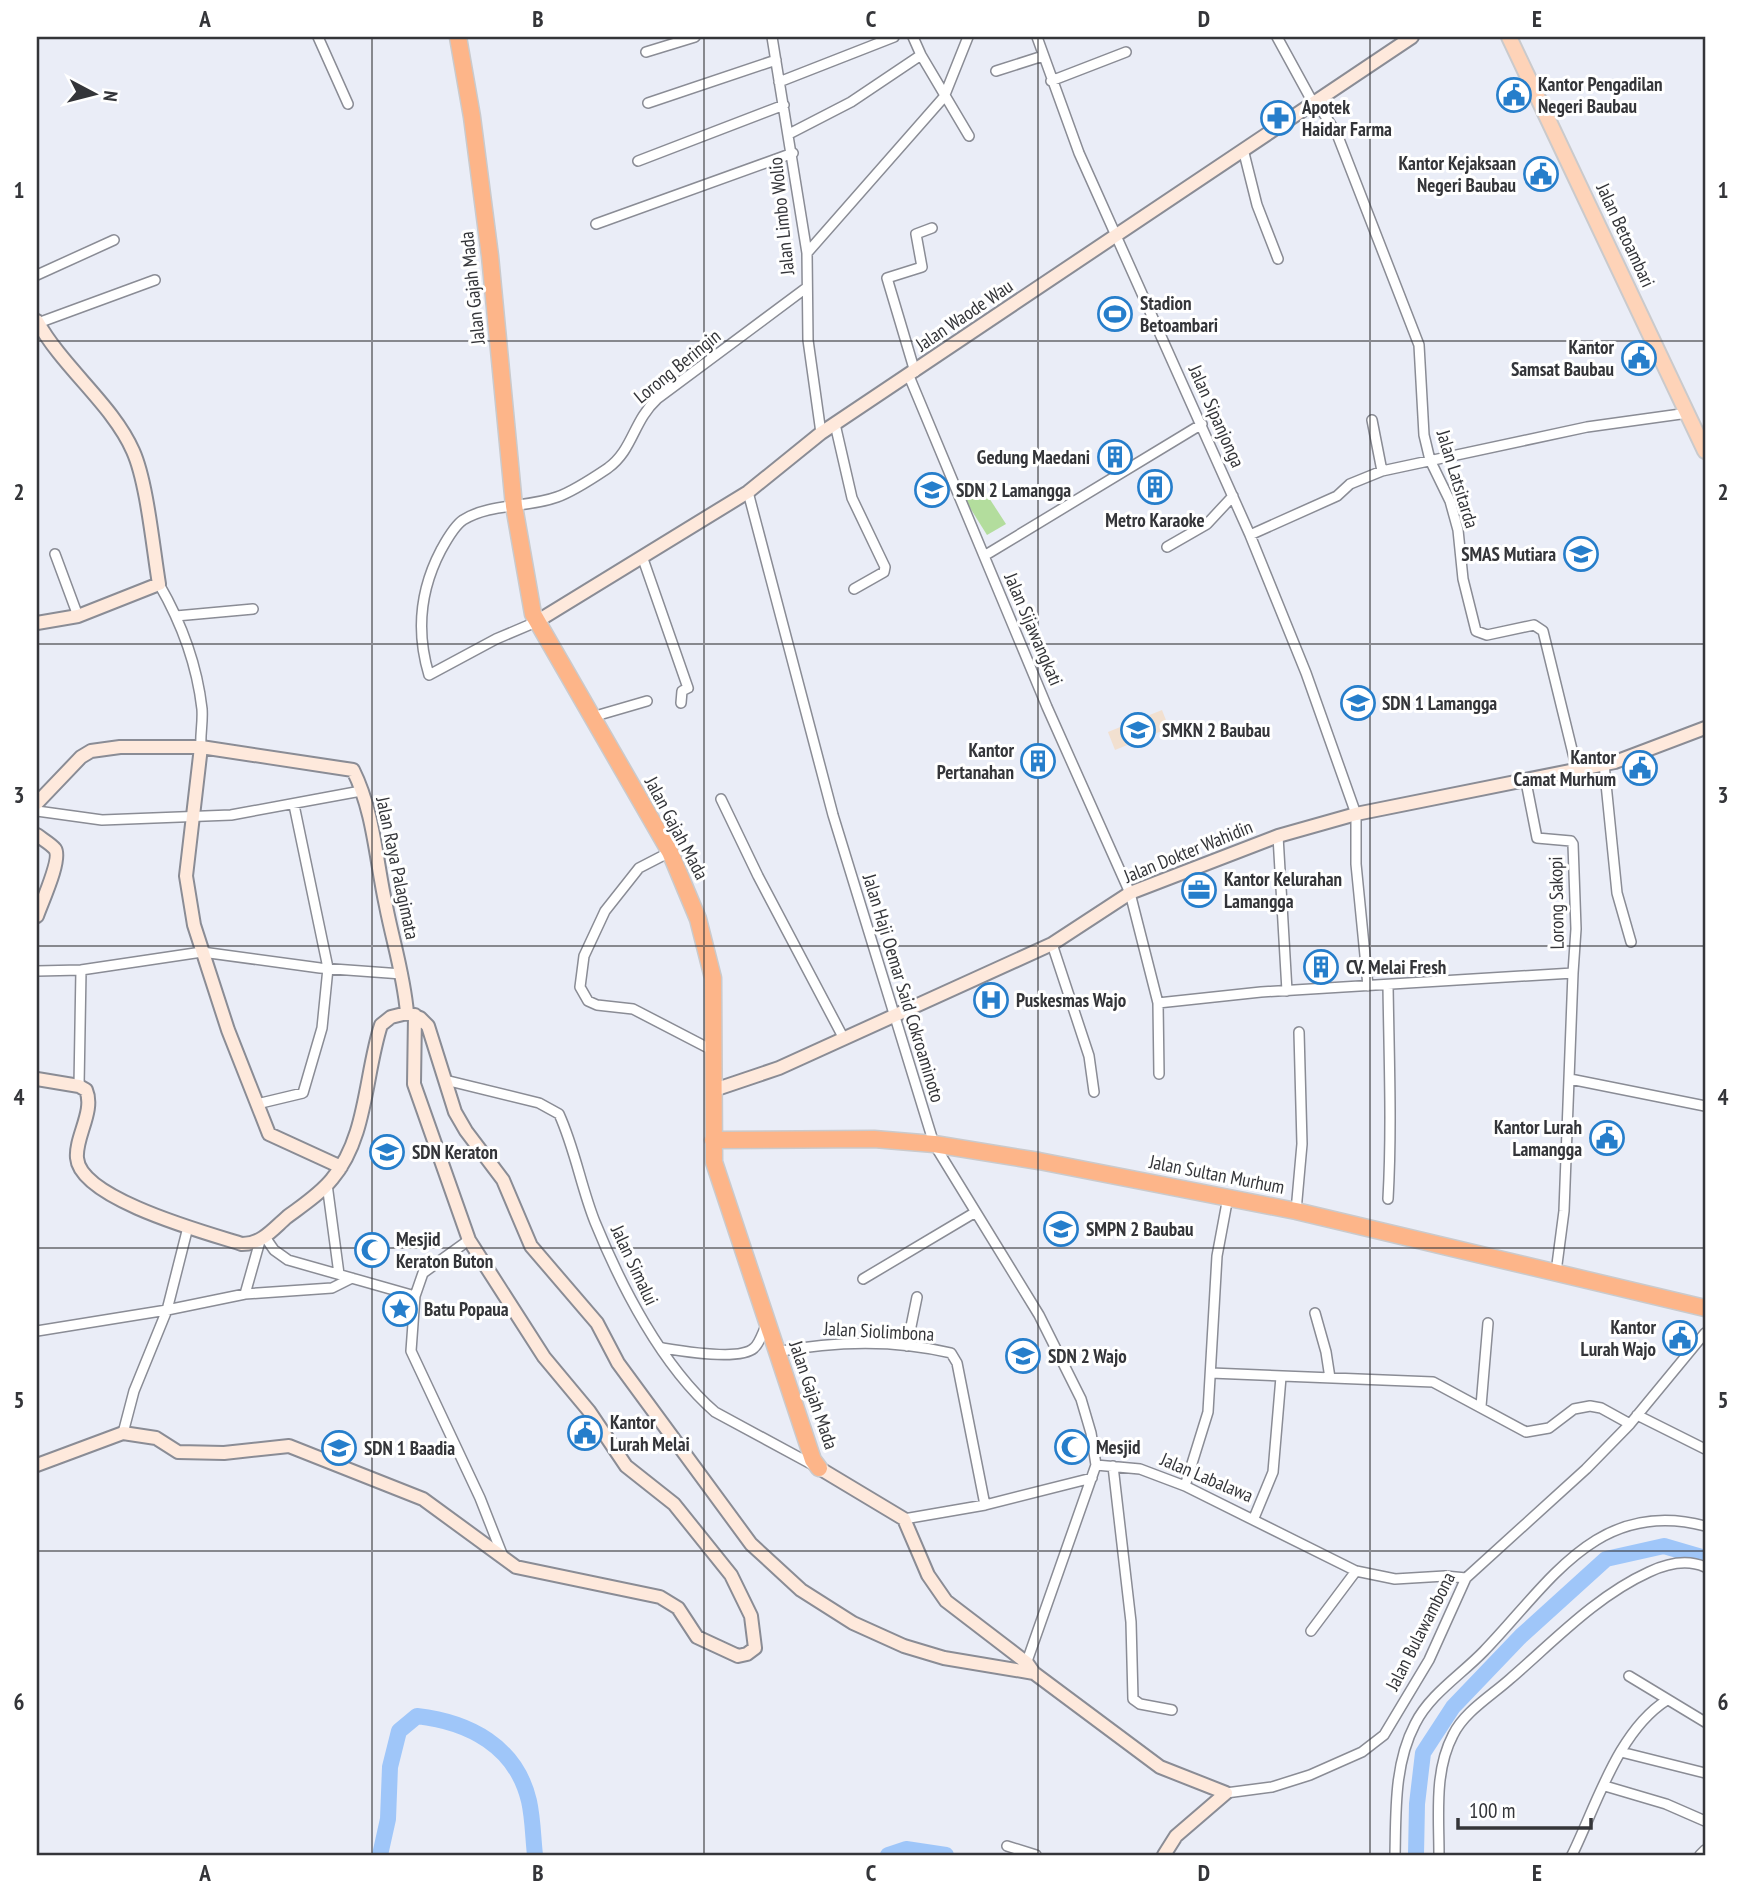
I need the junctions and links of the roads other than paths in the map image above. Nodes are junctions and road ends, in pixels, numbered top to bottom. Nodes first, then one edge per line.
1 (318, 37) edge
2 (457, 37) edge
3 (695, 37) edge
4 (772, 37) edge
5 (894, 37) edge
6 (914, 37) edge
7 (968, 37) edge
8 (1037, 37) edge
9 (1277, 37) edge
10 (1412, 37) edge
11 (1509, 37) edge
12 (1517, 37) edge
13 (646, 52) dead end
14 (1126, 52) dead end
15 (921, 55) junction
16 (1043, 55) junction
17 (776, 60) junction
18 (996, 71) dead end
19 (1051, 80) junction
20 (779, 82) junction
21 (944, 97) junction
22 (1314, 100) junction
23 (648, 103) dead end
24 (348, 104) dead end
25 (784, 106) junction
26 (789, 134) junction
27 (969, 136) dead end
28 (1243, 149) junction
29 (793, 153) junction
30 (638, 161) dead end
31 (596, 224) dead end
32 (932, 228) dead end
33 (1116, 236) junction
34 (114, 240) dead end
35 (807, 253) junction
36 (1278, 258) dead end
37 (37, 275) edge
38 (155, 280) dead end
39 (806, 288) junction
40 (1638, 298) junction
41 (37, 322) edge
42 (912, 374) junction
43 (1688, 413) junction
44 (1372, 420) dead end
45 (835, 424) junction
46 (1202, 424) junction
47 (821, 433) junction
48 (1705, 434) edge
49 (1705, 451) edge
50 (1430, 460) junction
51 (1382, 471) junction
52 (748, 492) junction
53 (1233, 496) junction
54 (514, 506) junction
55 (1251, 535) junction
56 (1167, 547) dead end
57 (55, 554) dead end
58 (985, 556) junction
59 (643, 559) junction
60 (159, 584) junction
61 (854, 589) dead end
62 (253, 609) dead end
63 (78, 616) junction
64 (176, 616) junction
65 (536, 622) junction
66 (37, 623) edge
67 (647, 701) dead end
68 (681, 703) dead end
69 (592, 718) junction
70 (1705, 729) edge
71 (201, 747) junction
72 (1604, 764) junction
73 (1577, 770) junction
74 (1526, 782) junction
75 (361, 790) junction
76 (721, 799) dead end
77 (37, 803) edge
78 (294, 805) junction
79 (37, 811) edge
80 (1356, 814) junction
81 (191, 815) junction
82 (37, 835) edge
83 (1278, 836) junction
84 (670, 852) junction
85 (1130, 893) junction
86 (37, 916) edge
87 (1631, 943) dead end
88 (1052, 944) junction
89 (202, 952) junction
90 (328, 968) junction
91 (81, 970) junction
92 (37, 971) edge
93 (1573, 973) junction
94 (402, 974) junction
95 (1388, 985) junction
96 (1368, 986) junction
97 (1287, 990) junction
98 (1158, 1003) junction
99 (411, 1014) junction
100 (893, 1014) junction
101 (1299, 1032) dead end
102 (843, 1037) junction
103 (714, 1051) junction
104 (1159, 1074) dead end
105 (37, 1079) edge
106 (1570, 1079) junction
107 (445, 1080) junction
108 (79, 1086) junction
109 (714, 1090) junction
110 (1094, 1092) dead end
111 (257, 1104) junction
112 (1705, 1106) edge
113 (713, 1140) junction
114 (934, 1144) junction
115 (341, 1167) junction
116 (327, 1184) junction
117 (1228, 1197) junction
118 (1388, 1199) dead end
119 (1296, 1211) junction
120 (974, 1213) junction
121 (188, 1227) junction
122 (262, 1239) junction
123 (469, 1240) junction
124 (1556, 1272) junction
125 (339, 1274) junction
126 (352, 1278) junction
127 (863, 1279) dead end
128 (245, 1294) junction
129 (415, 1296) junction
130 (918, 1297) dead end
131 (1705, 1308) edge
132 (167, 1310) junction
133 (1315, 1313) dead end
134 (1488, 1322) dead end
135 (767, 1323) junction
136 (37, 1331) edge
137 (1705, 1333) edge
138 (906, 1346) junction
139 (663, 1348) junction
140 (776, 1353) junction
141 (1211, 1373) junction
142 (1281, 1377) junction
143 (1330, 1378) junction
144 (1481, 1406) junction
145 (1637, 1415) junction
146 (1630, 1424) junction
147 (123, 1433) junction
148 (1705, 1449) edge
149 (37, 1465) edge
150 (1096, 1465) junction
151 (1113, 1466) junction
152 (819, 1468) junction
153 (1091, 1478) junction
154 (1185, 1486) junction
155 (985, 1505) junction
156 (1254, 1518) junction
157 (904, 1519) junction
158 (1705, 1526) edge
159 (505, 1560) junction
160 (1705, 1567) edge
161 (1356, 1571) junction
162 (1466, 1578) junction
163 (1311, 1631) dead end
164 (1028, 1669) junction
165 (1629, 1676) dead end
166 (1667, 1700) junction
167 (1172, 1710) dead end
168 (1705, 1722) edge
169 (1621, 1752) junction
170 (1705, 1773) edge
171 (1605, 1786) junction
172 (1226, 1793) junction
173 (1705, 1821) edge
174 (1007, 1846) dead end
175 (1705, 1850) edge
176 (1036, 1855) edge
177 (1164, 1855) edge
178 (1395, 1855) edge
179 (1439, 1855) edge
180 (1572, 1855) edge
181 (1700, 1855) edge

1 - 24 street
2 - 54 highway, Jalan Gajah Mada
3 - 13 street
4 - 17 street, Jalan Limbo Wolio
5 - 20 street
6 - 15 street
7 - 21 street
8 - 16 street, Jalan Sipanjonga
9 - 22 street, Jalan Latsitarda
10 - 22 street, Jalan Waode Wau
11 - 40 main road, Jalan Betoambari
12 - 40 main road, Jalan Betoambari
14 - 19 street
15 - 21 street
15 - 26 street
16 - 18 street
16 - 19 street, Jalan Sipanjonga
17 - 20 street, Jalan Limbo Wolio
17 - 23 street
19 - 33 street, Jalan Sipanjonga
20 - 25 street, Jalan Limbo Wolio
21 - 27 street
21 - 35 street
22 - 28 street, Jalan Waode Wau
22 - 50 street, Jalan Latsitarda
25 - 26 street, Jalan Limbo Wolio
25 - 30 street
26 - 29 street, Jalan Limbo Wolio
28 - 33 street, Jalan Waode Wau
28 - 36 street
29 - 31 street
29 - 35 street, Jalan Limbo Wolio
32 - 42 street, Jalan Sijawangkati
33 - 42 street, Jalan Waode Wau
33 - 46 street, Jalan Sipanjonga
34 - 37 street
35 - 39 street, Jalan Limbo Wolio
38 - 41 street
39 - 47 street, Jalan Limbo Wolio
39 - 54 street, Lorong Beringin
40 - 43 main road, Jalan Betoambari
40 - 48 main road, Jalan Betoambari
41 - 60 street
42 - 45 street, Jalan Waode Wau
42 - 58 street, Jalan Sijawangkati
43 - 49 main road, Jalan Betoambari
43 - 50 street
44 - 51 street
45 - 47 street, Jalan Waode Wau
45 - 61 street
46 - 53 street, Jalan Sipanjonga
46 - 58 street
47 - 52 street, Jalan Waode Wau
50 - 51 street
50 - 73 street, Jalan Latsitarda
51 - 55 street
52 - 59 street, Jalan Waode Wau
52 - 100 street, Jalan Haji Oemar Said Cokroaminoto
53 - 55 street, Jalan Sipanjonga
53 - 56 street
54 - 65 highway, Jalan Gajah Mada
54 - 65 street, Lorong Beringin
55 - 80 street, Jalan Sipanjonga
57 - 63 street
58 - 85 street, Jalan Sijawangkati
59 - 65 street, Jalan Waode Wau
59 - 68 street
60 - 63 street
60 - 64 street
62 - 64 street
63 - 66 street
64 - 71 street
65 - 69 highway, Jalan Gajah Mada
67 - 69 street
69 - 84 highway, Jalan Gajah Mada
70 - 72 street, Jalan Dokter Wahidin
71 - 75 street, Jalan Raya Palagimata
71 - 77 street
71 - 81 street
72 - 73 street, Jalan Dokter Wahidin
72 - 87 street
73 - 74 street, Jalan Dokter Wahidin
74 - 80 street, Jalan Dokter Wahidin
74 - 93 street, Lorong Sakopi
75 - 78 street
75 - 94 street, Jalan Raya Palagimata
76 - 102 street
78 - 81 street
78 - 90 street
79 - 81 street
80 - 83 street, Jalan Dokter Wahidin
80 - 96 street, Jalan Sipanjonga
81 - 89 street
82 - 86 street
83 - 85 street, Jalan Dokter Wahidin
83 - 97 street
84 - 103 highway, Jalan Gajah Mada
84 - 103 street
85 - 88 street, Jalan Dokter Wahidin
85 - 98 street, Jalan Sijawangkati
88 - 100 street, Jalan Dokter Wahidin
88 - 110 street
89 - 90 street
89 - 91 street
89 - 111 street
90 - 94 street
90 - 111 street
91 - 92 street
91 - 108 street
93 - 95 street
93 - 106 street
94 - 99 street, Jalan Raya Palagimata
95 - 96 street
95 - 118 street
96 - 97 street
97 - 98 street
98 - 104 street, Jalan Sijawangkati
99 - 107 street
99 - 115 street
99 - 123 street, Jalan Raya Palagimata
100 - 102 street, Jalan Dokter Wahidin
100 - 114 street, Jalan Haji Oemar Said Cokroaminoto
101 - 119 street
102 - 109 street, Jalan Dokter Wahidin
103 - 109 highway, Jalan Gajah Mada
105 - 108 street
106 - 112 street
106 - 124 street
107 - 139 street, Jalan Simalui
107 - 164 street
108 - 121 street
109 - 113 highway, Jalan Gajah Mada
111 - 115 street
113 - 114 highway, Jalan Sultan Murhum
113 - 135 highway, Jalan Gajah Mada
114 - 117 highway, Jalan Sultan Murhum
114 - 120 street, Jalan Haji Oemar Said Cokroaminoto
115 - 116 street
116 - 122 street
116 - 125 street
117 - 119 highway, Jalan Sultan Murhum
117 - 141 street
119 - 124 highway, Jalan Sultan Murhum
120 - 127 street
120 - 150 street, Jalan Haji Oemar Said Cokroaminoto
121 - 122 street
121 - 132 street
122 - 125 street
122 - 128 street
123 - 129 street
123 - 159 street, Jalan Raya Palagimata
124 - 131 highway, Jalan Sultan Murhum
125 - 126 street
126 - 128 street
126 - 129 street
128 - 132 street
129 - 159 street
130 - 138 street
132 - 136 street
132 - 147 street
133 - 143 street
134 - 144 street
135 - 139 street
135 - 140 highway, Jalan Gajah Mada
137 - 145 street, Jalan Bulawambona
138 - 140 street, Jalan Siolimbona
138 - 155 street, Jalan Siolimbona
139 - 152 street, Jalan Simalui
140 - 152 highway, Jalan Gajah Mada
141 - 142 street
141 - 154 street
142 - 143 street
142 - 156 street
143 - 144 street
144 - 146 street
145 - 146 street, Jalan Bulawambona
145 - 148 street
146 - 162 street, Jalan Bulawambona
147 - 149 street
147 - 159 street
150 - 151 street, Jalan Labalawa
150 - 153 street
151 - 154 street, Jalan Labalawa
151 - 167 street
152 - 157 street, Jalan Gajah Mada
153 - 155 street
153 - 164 street
154 - 156 street, Jalan Labalawa
155 - 157 street
156 - 161 street, Jalan Labalawa
157 - 164 street
158 - 178 street
160 - 179 street
161 - 162 street, Jalan Labalawa
161 - 163 street
162 - 172 street, Jalan Bulawambona
164 - 172 street
165 - 166 street
166 - 168 street
166 - 169 street
169 - 170 street
169 - 171 street
171 - 173 street
171 - 180 street
172 - 177 street
174 - 176 street
175 - 181 street

